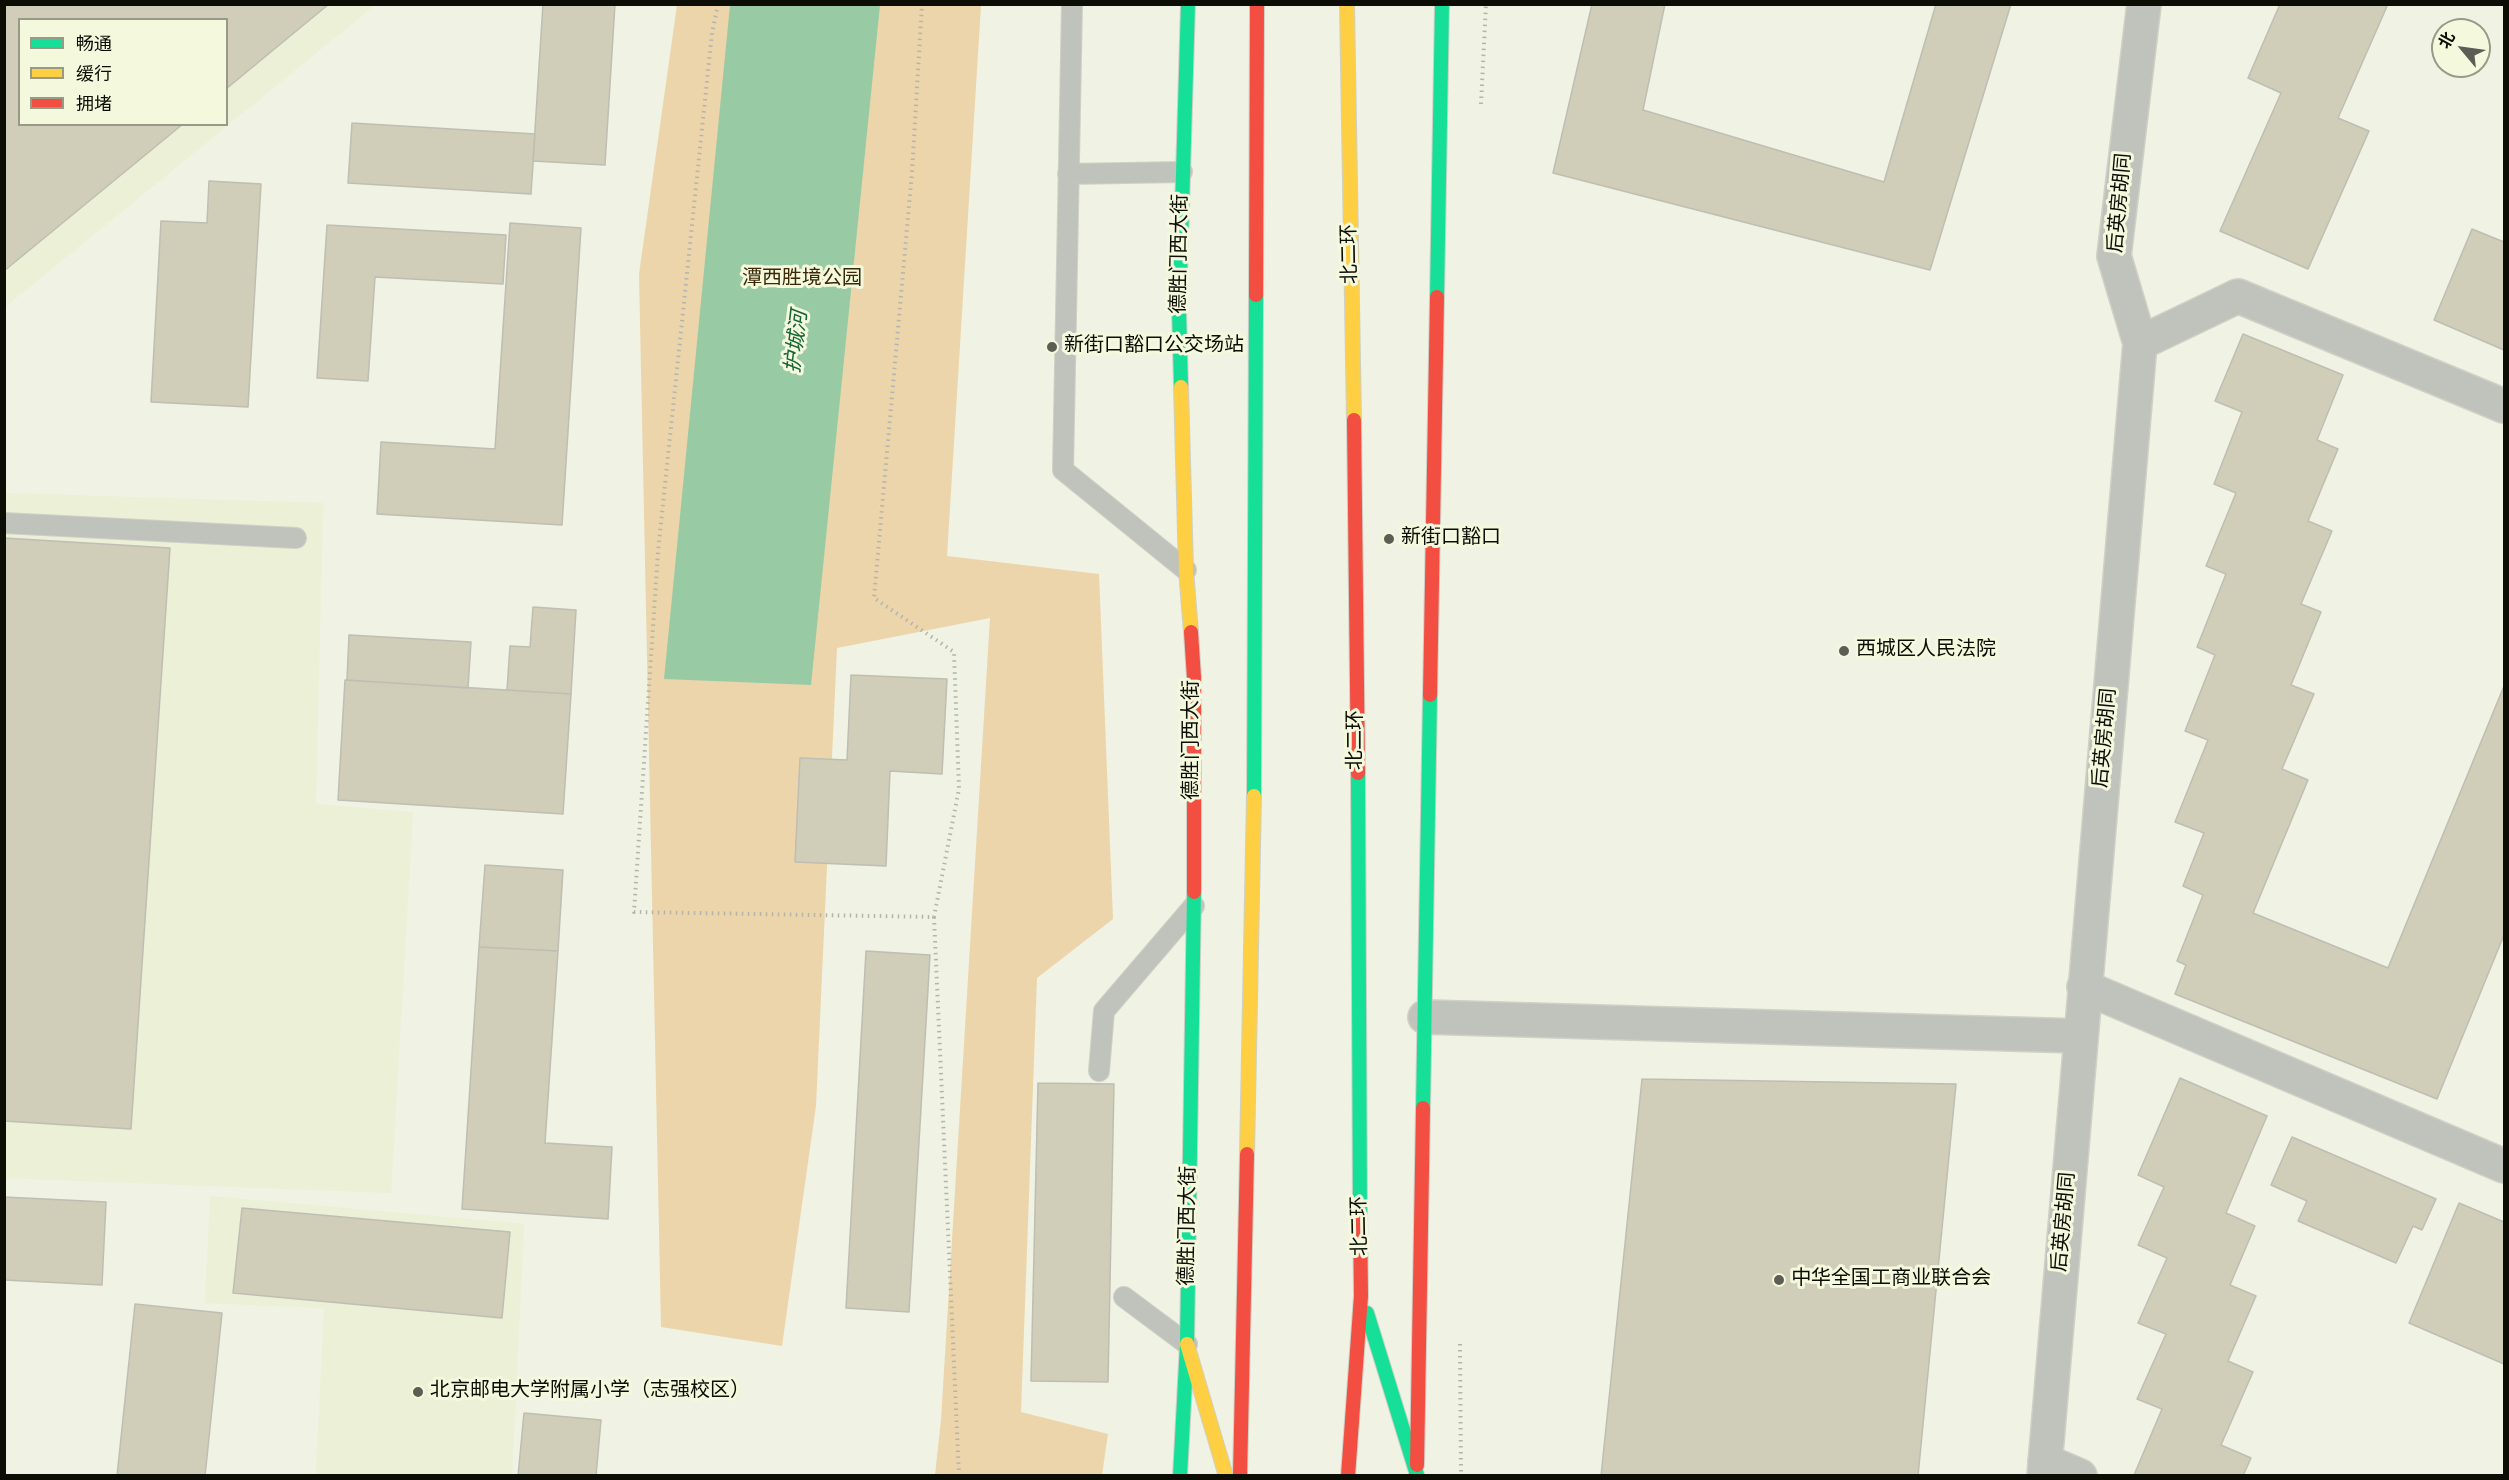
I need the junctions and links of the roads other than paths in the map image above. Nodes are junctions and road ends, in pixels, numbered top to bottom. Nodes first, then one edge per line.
1 (1072, 4) edge
2 (1188, 4) edge
3 (1257, 4) edge
4 (1347, 4) edge
5 (1443, 4) edge
6 (2144, 4) edge
7 (1182, 172) junction
8 (1068, 174) junction
9 (2140, 343) junction
10 (2505, 406) edge
11 (4, 523) edge
12 (296, 538) dead end
13 (1186, 570) junction
14 (1194, 906) junction
15 (2084, 987) junction
16 (1425, 1017) junction
17 (2080, 1036) junction
18 (1099, 1071) dead end
19 (2505, 1166) edge
20 (1361, 1296) junction
21 (1124, 1297) dead end
22 (1186, 1344) junction
23 (2044, 1468) edge
24 (1417, 1475) edge
25 (1180, 1476) edge
26 (1226, 1476) edge
27 (1240, 1476) edge
28 (1348, 1476) edge
29 (2080, 1476) edge

1 - 8 lane
2 - 7 main road, 德胜门西大街
3 - 27 main road
4 - 20 main road, 北二环
5 - 16 main road
6 - 9 street, 后英房胡同
7 - 8 lane
7 - 13 main road, 德胜门西大街
8 - 13 lane
9 - 10 street
9 - 15 street, 后英房胡同
11 - 12 lane
13 - 14 main road, 德胜门西大街
14 - 18 lane
14 - 22 main road, 德胜门西大街
15 - 17 street, 后英房胡同
15 - 19 street
16 - 17 street
16 - 24 main road
17 - 23 street, 后英房胡同
20 - 24 main road
20 - 28 main road, 北二环
21 - 22 lane
22 - 25 main road, 德胜门西大街
22 - 26 main road
23 - 29 street

